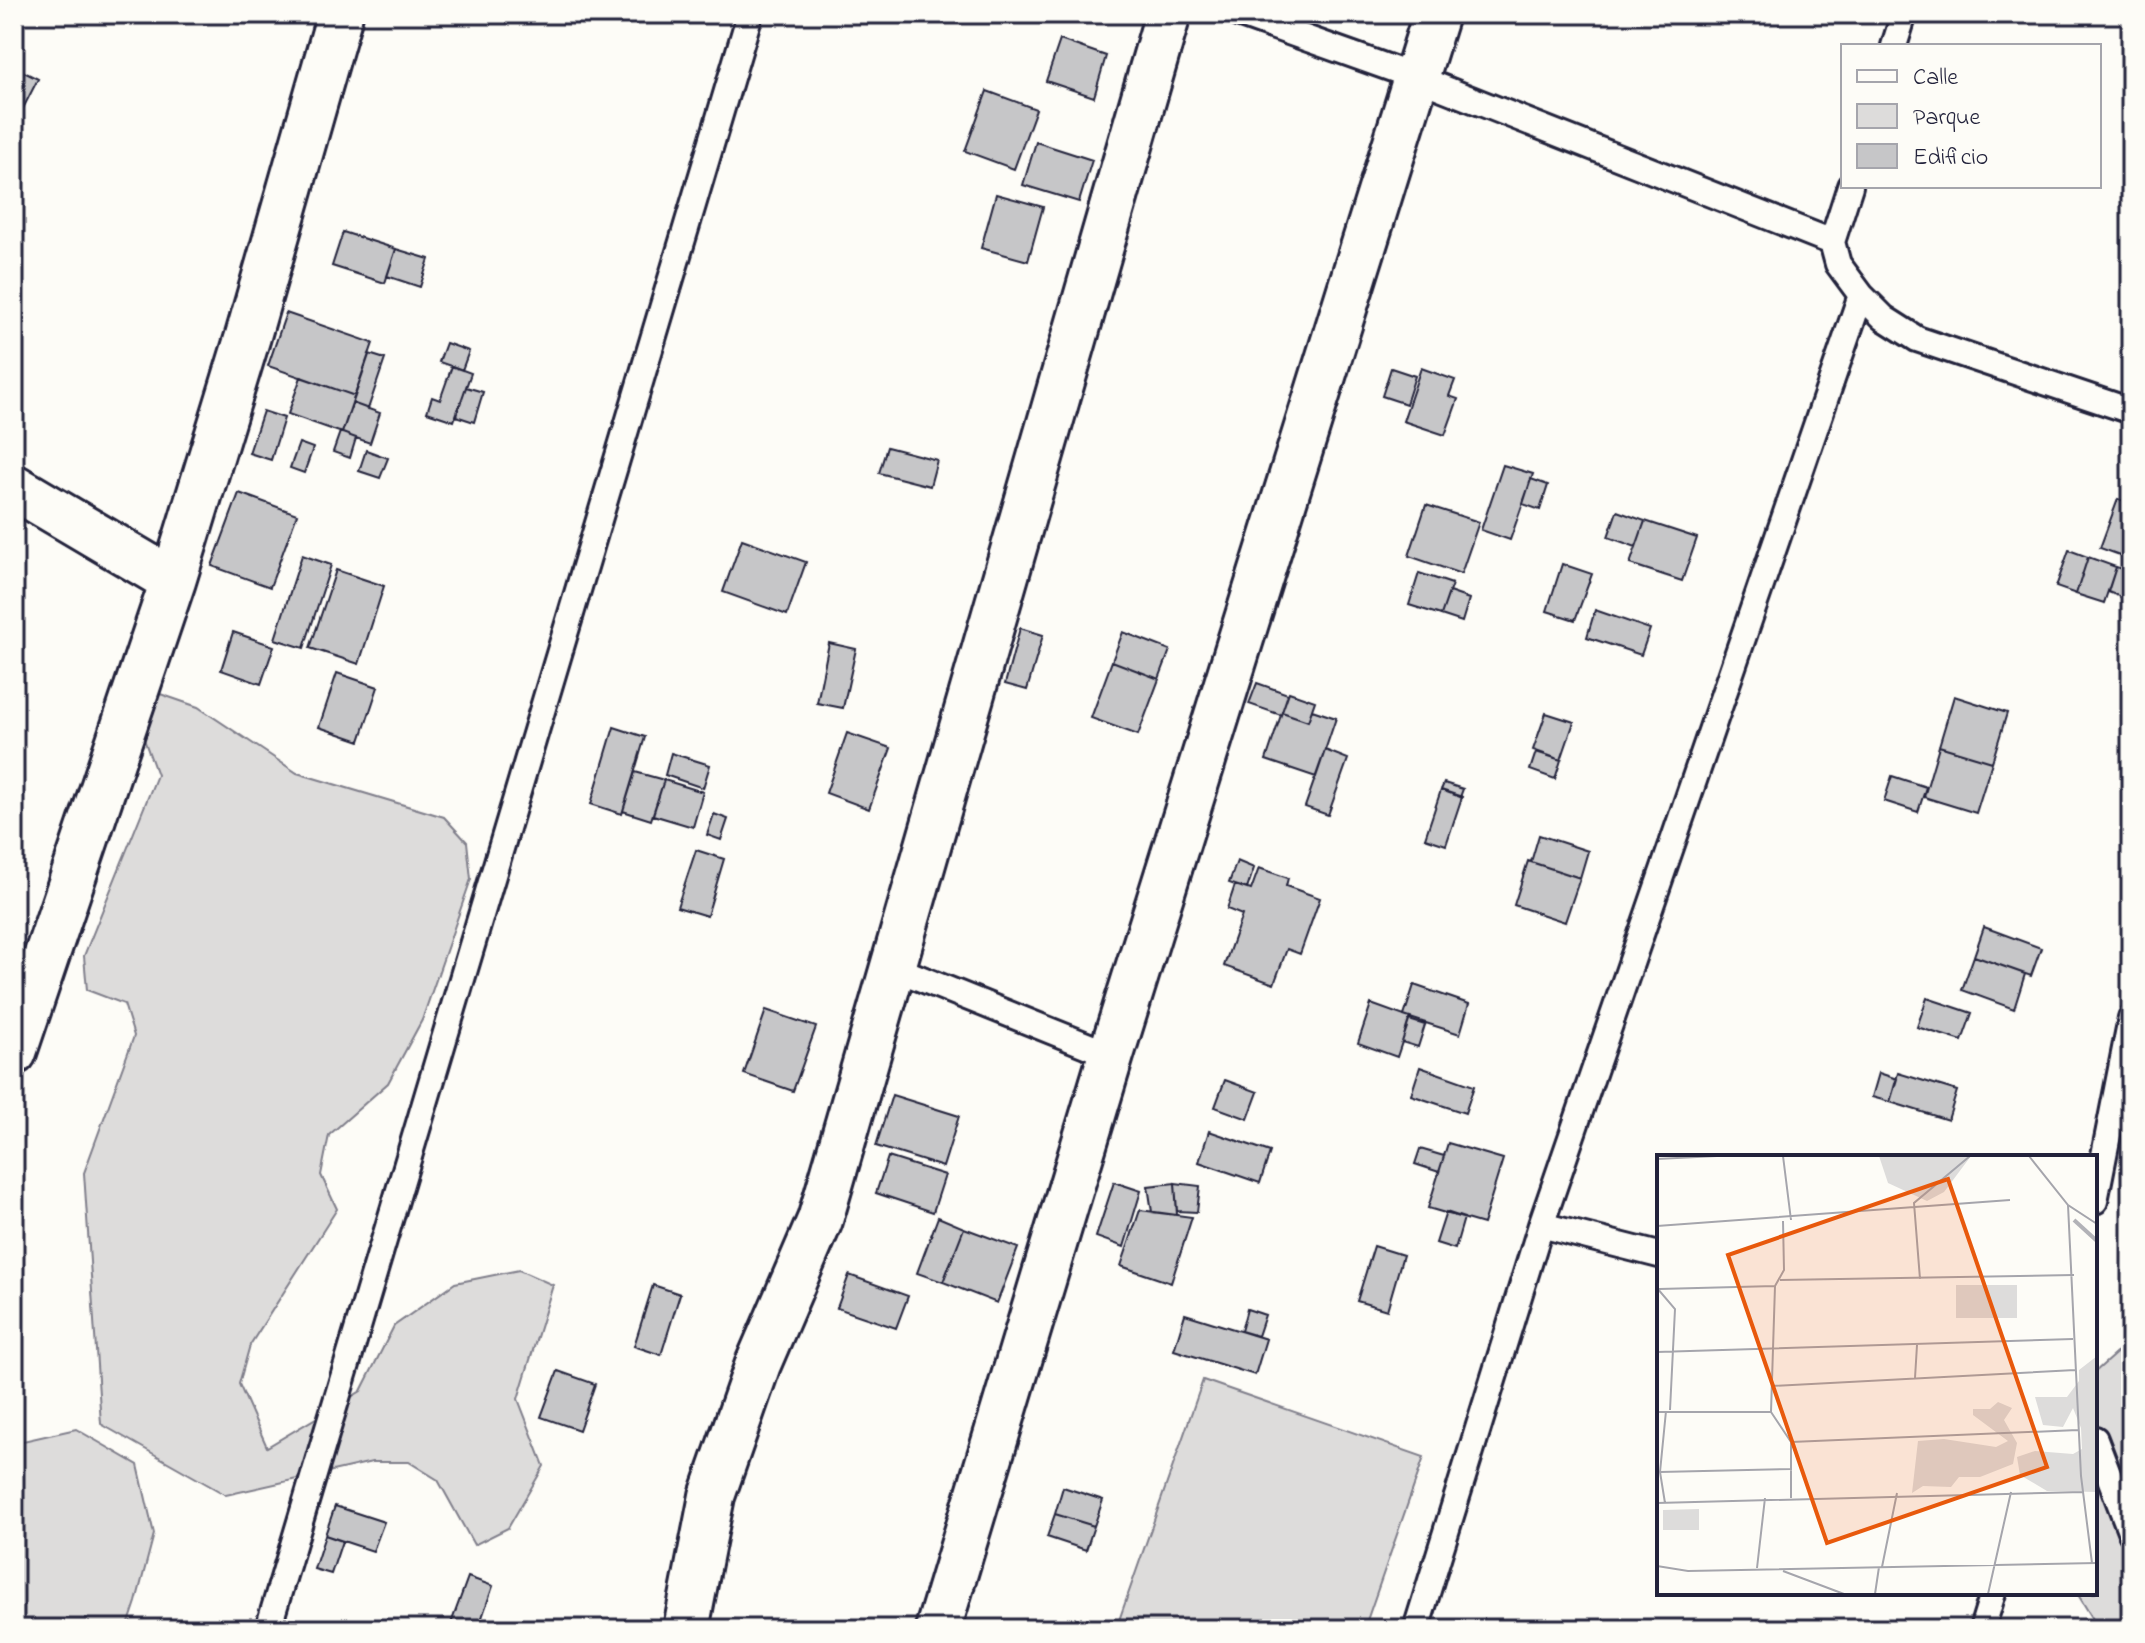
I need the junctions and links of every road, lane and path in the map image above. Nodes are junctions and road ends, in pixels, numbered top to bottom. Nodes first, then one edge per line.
1 (340, 14) edge
2 (750, 14) edge
3 (1168, 14) edge
4 (1238, 14) edge
5 (1436, 14) edge
6 (1904, 14) edge
7 (1895, 44) edge
8 (1415, 77) junction
9 (1849, 188) edge
10 (1832, 242) junction
11 (1861, 295) junction
12 (2131, 411) edge
13 (14, 487) edge
14 (173, 581) junction
15 (892, 967) junction
16 (2131, 1018) edge
17 (14, 1052) edge
18 (1111, 1055) junction
19 (2097, 1191) edge
20 (1541, 1225) junction
21 (1657, 1254) edge
22 (2097, 1444) edge
23 (2131, 1533) edge
24 (1992, 1595) edge
25 (268, 1629) edge
26 (686, 1629) edge
27 (938, 1629) edge
28 (1416, 1629) edge
29 (1982, 1629) edge

1 - 14 street
2 - 25 lane
3 - 15 street
4 - 8 lane
5 - 8 street
6 - 7 lane
8 - 10 lane
8 - 18 street
9 - 10 lane
10 - 11 lane
11 - 12 lane
11 - 20 lane
13 - 14 street
14 - 17 street
15 - 18 lane
15 - 26 street
16 - 19 lane
18 - 27 street
20 - 21 lane
20 - 28 lane
22 - 23 lane
24 - 29 lane

